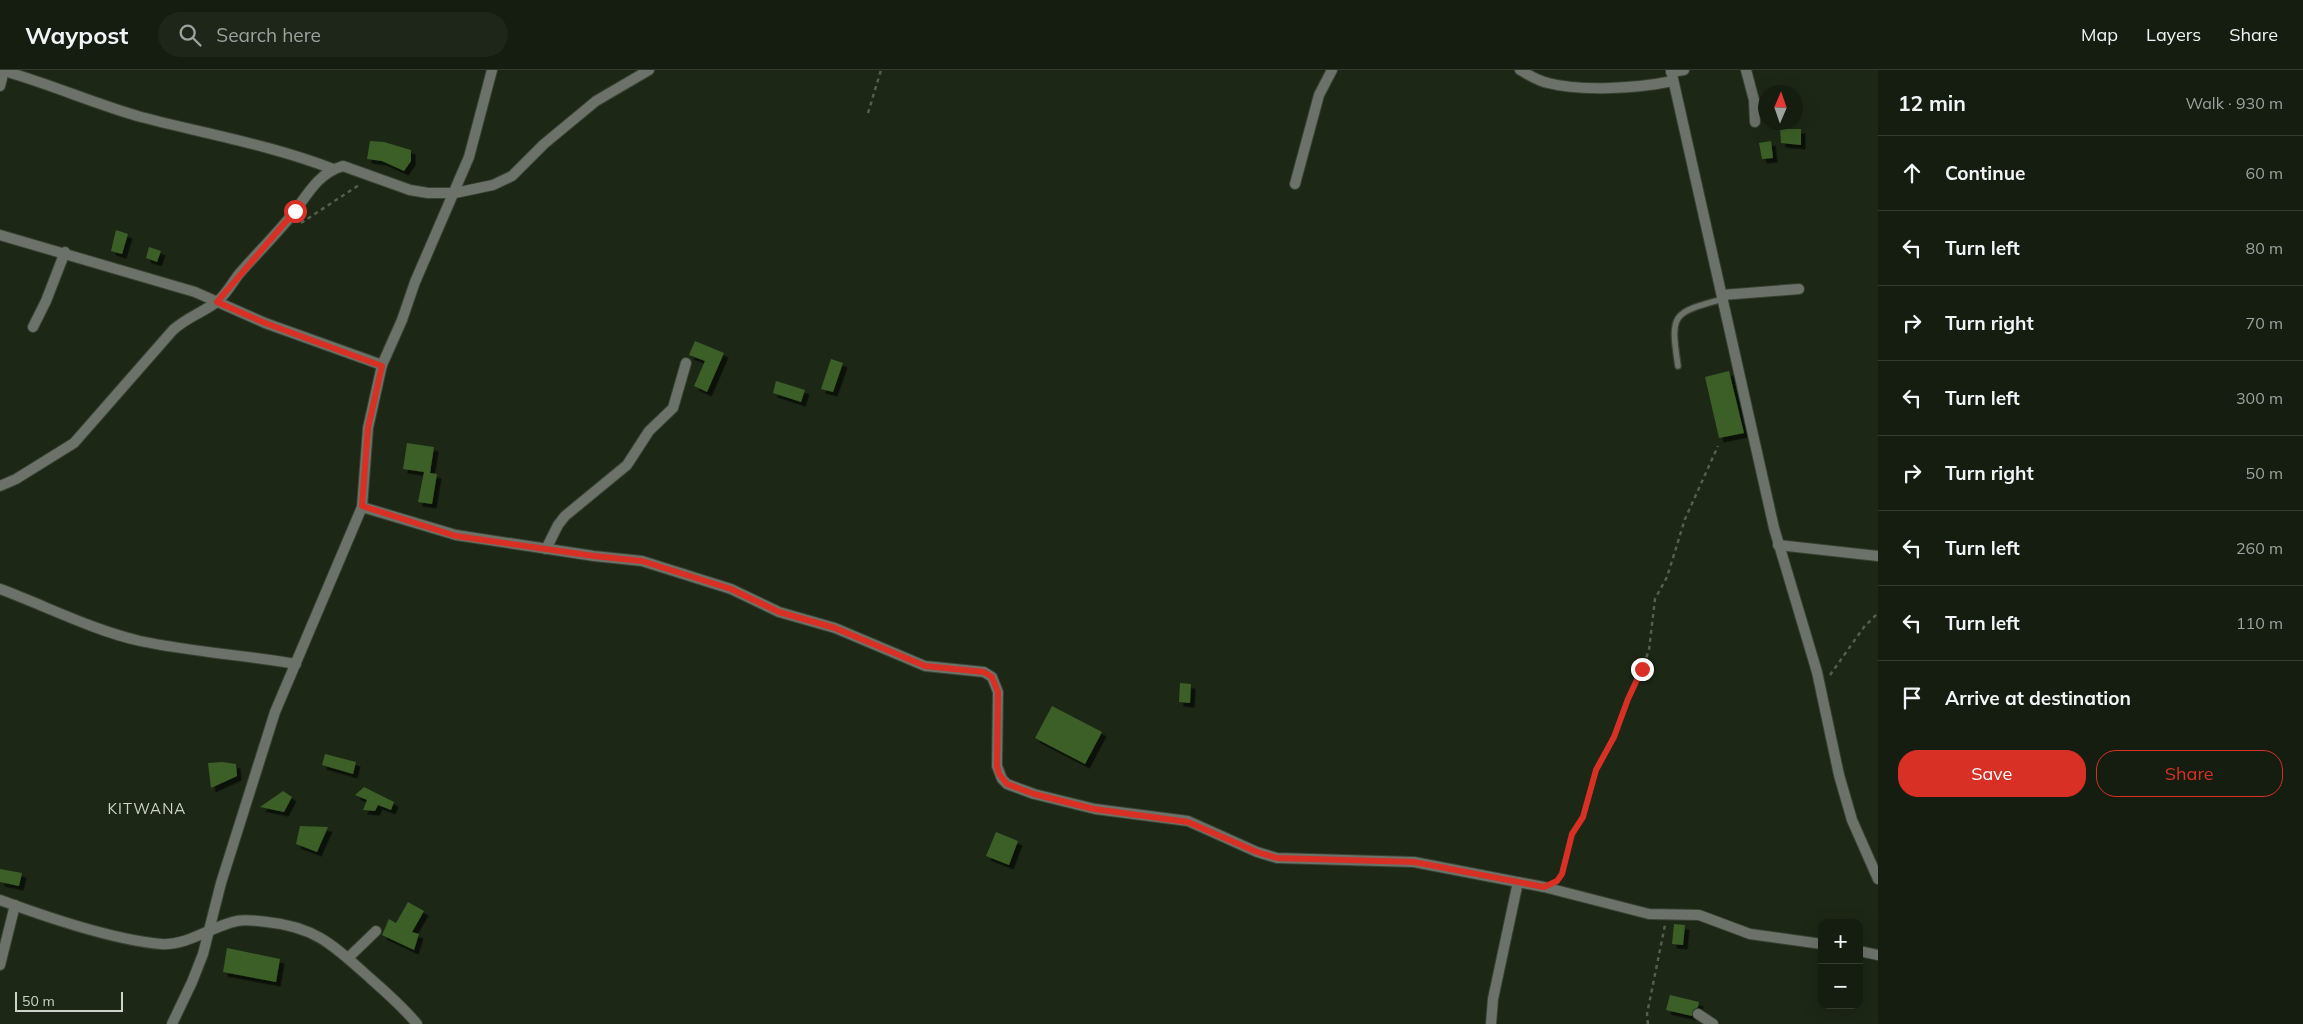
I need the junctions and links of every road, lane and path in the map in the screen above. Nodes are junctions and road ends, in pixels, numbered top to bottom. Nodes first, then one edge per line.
1 (492, 70) edge
2 (649, 70) edge
3 (881, 70) edge
4 (1332, 70) edge
5 (1520, 70) edge
6 (1684, 70) edge
7 (1746, 70) edge
8 (4, 71) edge
9 (1672, 74) edge
10 (0, 86) edge
11 (868, 112) dead end
12 (1756, 122) dead end
13 (333, 168) junction
14 (372, 176) junction
15 (1295, 184) dead end
16 (455, 193) junction
17 (296, 227) dead end
18 (0, 235) edge
19 (65, 252) junction
20 (1799, 289) dead end
21 (1722, 297) junction
22 (217, 302) junction
23 (33, 327) dead end
24 (686, 362) dead end
25 (382, 366) junction
26 (1678, 366) dead end
27 (1718, 446) dead end
28 (0, 486) edge
29 (362, 506) junction
30 (1778, 545) junction
31 (546, 549) junction
32 (1878, 556) edge
33 (0, 588) edge
34 (1878, 613) edge
35 (296, 664) junction
36 (1820, 688) junction
37 (1878, 879) edge
38 (1518, 882) junction
39 (1544, 887) junction
40 (0, 900) edge
41 (15, 905) junction
42 (1669, 914) junction
43 (207, 931) junction
44 (376, 931) dead end
45 (1818, 943) edge
46 (1863, 952) edge
47 (1878, 955) edge
48 (348, 958) junction
49 (0, 965) edge
50 (1698, 1014) dead end
51 (172, 1024) edge
52 (417, 1024) edge
53 (1490, 1024) edge
54 (1648, 1024) edge
55 (1713, 1024) edge

1 - 16 street
2 - 16 street
3 - 11 path
4 - 15 street
5 - 9 street
6 - 9 street
7 - 12 street
8 - 10 street
8 - 13 street
9 - 21 street
13 - 14 street
13 - 22 street
14 - 16 street
14 - 17 path
16 - 25 street
18 - 19 street
19 - 22 street
19 - 23 street
20 - 21 street
21 - 26 lane
21 - 30 street
22 - 25 street
22 - 28 street
24 - 31 street
25 - 29 street
27 - 39 path
29 - 31 street
29 - 35 street
30 - 32 street
30 - 36 street
31 - 38 street
33 - 35 street
34 - 36 path
35 - 43 street
36 - 37 street
38 - 39 street
38 - 53 street
39 - 42 street
40 - 41 street
41 - 43 street
41 - 49 street
42 - 45 street
42 - 54 path
43 - 48 street
43 - 51 street
44 - 48 street
46 - 47 street
48 - 52 street
50 - 55 street

